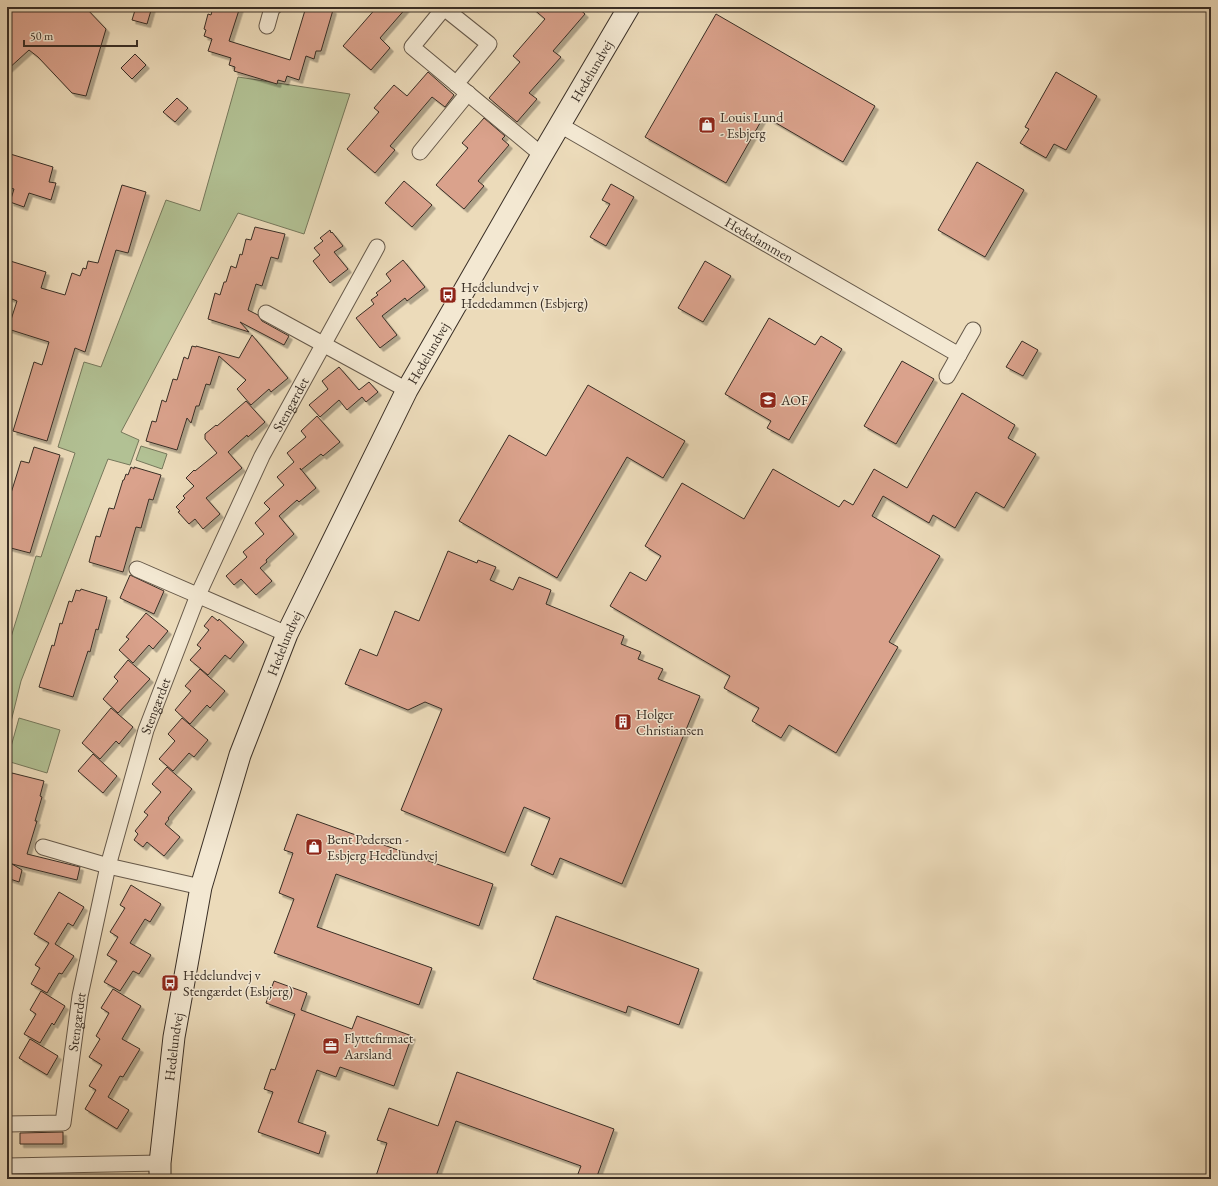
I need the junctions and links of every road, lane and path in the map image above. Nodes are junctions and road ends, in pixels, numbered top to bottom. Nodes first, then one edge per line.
1 (274, 7) edge
2 (629, 7) edge
3 (267, 26) dead end
4 (456, 84) junction
5 (468, 94) junction
6 (560, 125) junction
7 (420, 152) dead end
8 (542, 155) junction
9 (377, 247) dead end
10 (266, 313) dead end
11 (973, 330) dead end
12 (323, 344) junction
13 (959, 355) junction
14 (947, 376) dead end
15 (407, 390) junction
16 (137, 569) dead end
17 (198, 595) junction
18 (287, 634) junction
19 (43, 847) dead end
20 (108, 866) junction
21 (200, 888) junction
22 (7, 1124) edge
23 (7, 1166) edge
24 (160, 1171) edge

1 - 3 street
2 - 6 street, Hedelundvej
4 - 4 street
4 - 5 street
5 - 7 street
5 - 8 street
6 - 8 street, Hedelundvej
6 - 13 street, Hededammen
8 - 15 street, Hedelundvej
9 - 12 street, Stengærdet
10 - 12 street
11 - 13 street
12 - 15 street
12 - 17 street, Stengærdet
13 - 14 street
15 - 18 street, Hedelundvej
16 - 17 street
17 - 18 street
17 - 20 street, Stengærdet
18 - 21 street, Hedelundvej
19 - 20 street
20 - 21 street
20 - 22 street, Stengærdet
21 - 24 street, Hedelundvej
23 - 24 street

